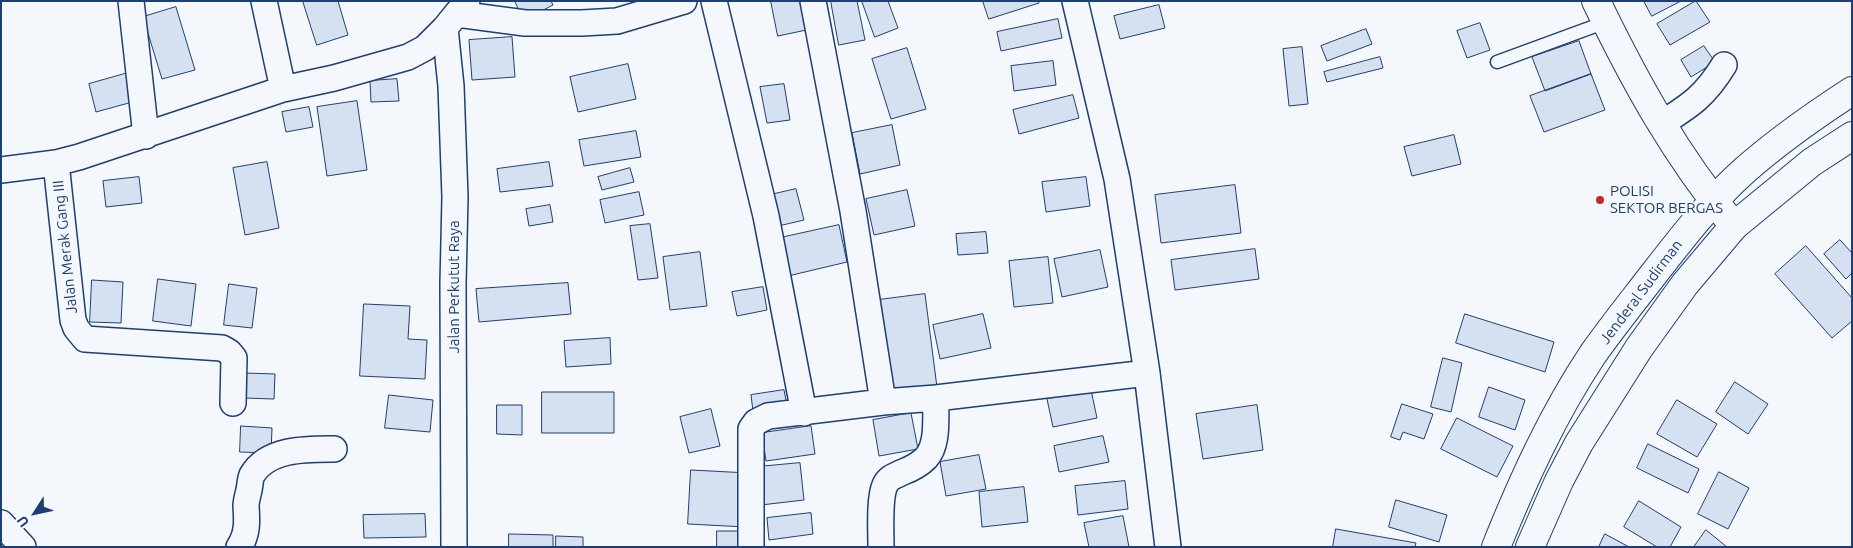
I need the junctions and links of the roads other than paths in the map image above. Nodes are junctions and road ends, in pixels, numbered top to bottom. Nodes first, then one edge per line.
1 (131, 1) edge
2 (264, 1) edge
3 (684, 1) edge
4 (714, 1) edge
5 (813, 1) edge
6 (1075, 1) edge
7 (1601, 12) edge
8 (456, 14) edge
9 (1497, 62) dead end
10 (1724, 65) dead end
11 (284, 89) junction
12 (1852, 91) edge
13 (1661, 124) junction
14 (146, 136) junction
15 (1852, 136) edge
16 (56, 163) junction
17 (1, 170) edge
18 (1714, 201) junction
19 (1734, 226) junction
20 (1147, 373) junction
21 (936, 398) junction
22 (882, 402) junction
23 (233, 403) dead end
24 (804, 412) junction
25 (334, 449) dead end
26 (1, 523) edge
27 (23, 547) edge
28 (239, 547) edge
29 (454, 547) edge
30 (751, 547) edge
31 (881, 547) edge
32 (1168, 547) edge
33 (1496, 547) edge
34 (1530, 547) edge

1 - 14 street
2 - 11 street
3 - 8 street
4 - 24 street
5 - 22 street
6 - 20 street
7 - 9 lane
7 - 13 main road
8 - 11 street
8 - 29 street, Jalan Perkutut Raya
10 - 13 street
11 - 14 street
12 - 18 main road, Jenderal Sudirman
13 - 18 main road
14 - 16 street
15 - 19 main road, Jenderal Sudirman
16 - 17 street
16 - 23 street, Jalan Merak Gang III
18 - 19 main road
18 - 33 main road, Jenderal Sudirman
19 - 34 main road, Jenderal Sudirman
20 - 21 street
20 - 32 street
21 - 22 street
21 - 31 street
22 - 24 street
24 - 30 street
25 - 28 street
26 - 27 street

